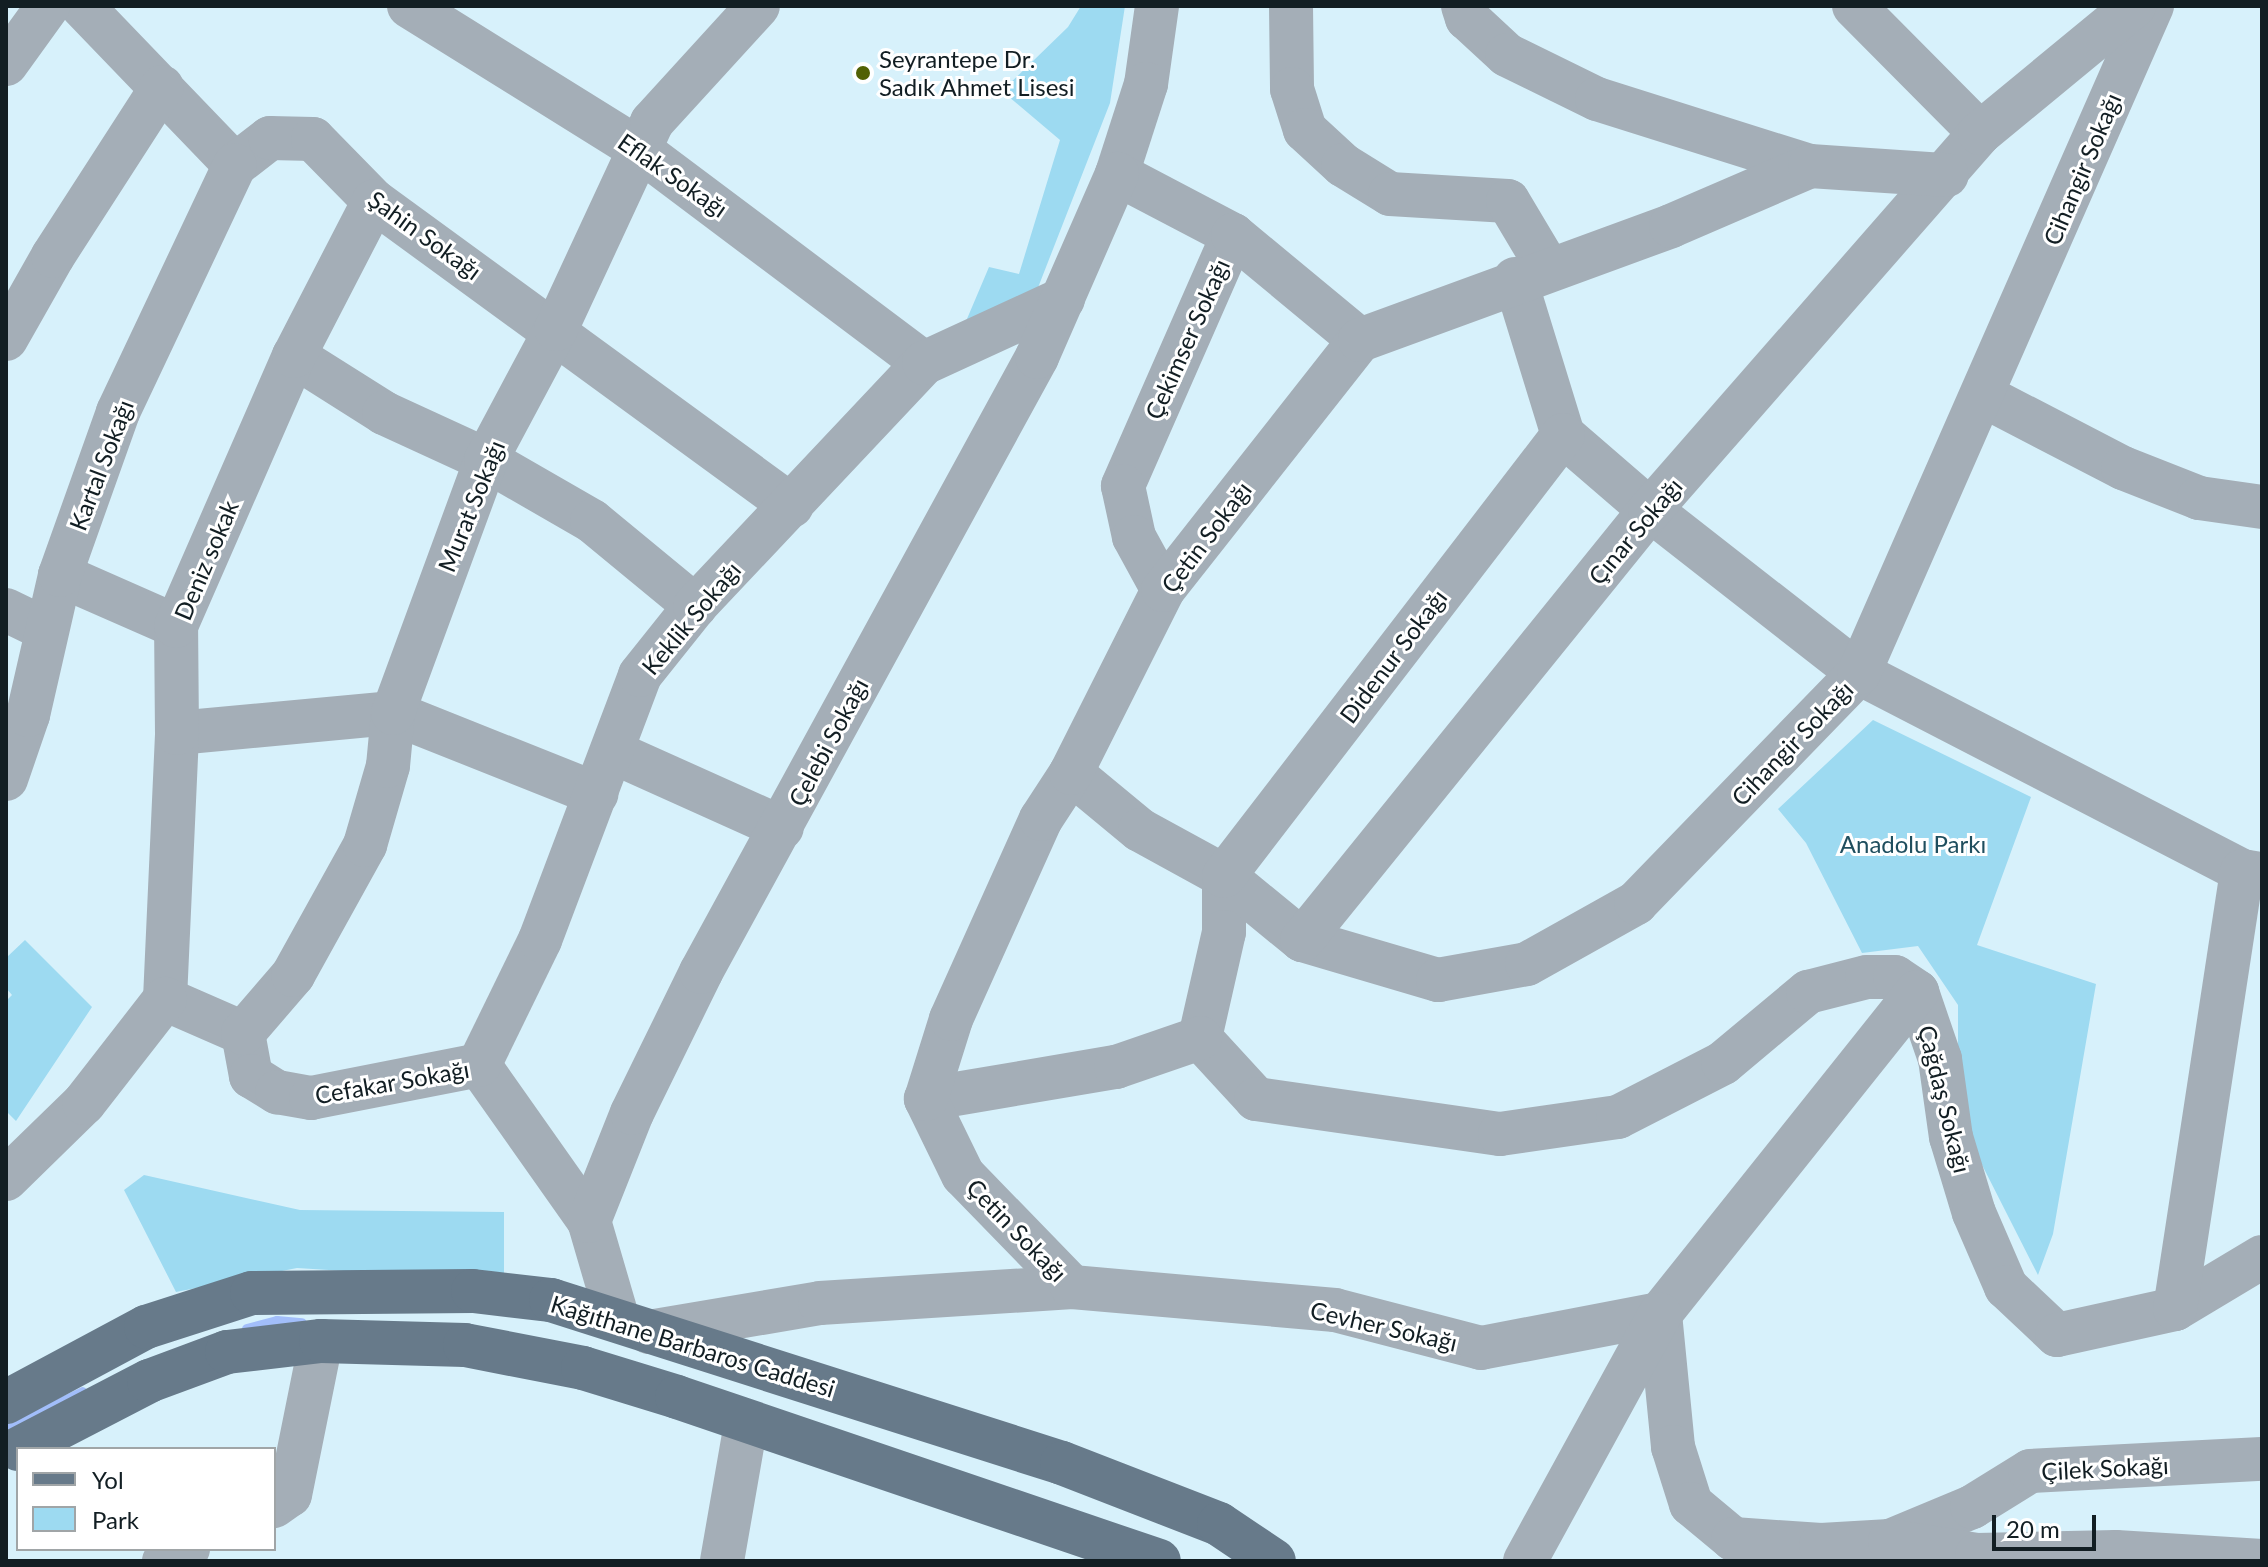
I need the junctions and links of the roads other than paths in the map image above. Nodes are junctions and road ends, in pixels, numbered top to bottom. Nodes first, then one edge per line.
1 (48, 6) edge
2 (82, 6) edge
3 (409, 6) edge
4 (758, 6) edge
5 (1157, 6) edge
6 (1291, 6) edge
7 (1463, 6) edge
8 (1854, 6) edge
9 (2134, 6) edge
10 (2152, 6) edge
11 (6, 64) edge
12 (162, 87) junction
13 (1980, 133) junction
14 (640, 150) junction
15 (235, 165) junction
16 (1810, 166) junction
17 (1117, 174) junction
18 (1947, 175) junction
19 (374, 201) junction
20 (1233, 235) junction
21 (1531, 273) junction
22 (1063, 299) junction
23 (556, 329) junction
24 (6, 339) edge
25 (1360, 340) junction
26 (294, 356) junction
27 (924, 363) junction
28 (1984, 396) junction
29 (1563, 435) junction
30 (486, 460) junction
31 (792, 506) junction
32 (2262, 507) edge
33 (1650, 510) junction
34 (60, 575) junction
35 (1163, 590) junction
36 (695, 606) junction
37 (6, 610) edge
38 (176, 626) junction
39 (45, 629) junction
40 (1859, 673) junction
41 (393, 713) junction
42 (177, 733) junction
43 (613, 752) junction
44 (1071, 773) junction
45 (6, 779) edge
46 (597, 794) junction
47 (782, 828) junction
48 (2252, 872) edge
49 (1224, 876) junction
50 (1302, 940) junction
51 (1917, 992) junction
52 (165, 999) junction
53 (243, 1033) junction
54 (1200, 1038) junction
55 (479, 1065) junction
56 (926, 1099) junction
57 (13, 1157) edge
58 (589, 1221) junction
59 (2262, 1257) edge
60 (1072, 1287) junction
61 (2175, 1309) junction
62 (1660, 1314) junction
63 (633, 1326) junction
64 (321, 1341) junction
65 (731, 1357) junction
66 (6, 1402) edge
67 (746, 1424) junction
68 (22, 1447) edge
69 (2262, 1459) edge
70 (1062, 1463) junction
71 (276, 1505) edge
72 (1039, 1517) junction
73 (1890, 1541) junction
74 (184, 1551) edge
75 (164, 1561) edge
76 (722, 1561) edge
77 (1159, 1561) edge
78 (1274, 1561) edge
79 (1525, 1561) edge
80 (2262, 1561) edge

1 - 11 street
2 - 12 street
3 - 14 street, Eflak Sokağı
4 - 14 street, Murat Sokağı
5 - 17 street
6 - 21 street
7 - 16 street
8 - 13 street
9 - 13 street
10 - 28 street, Cihangir Sokağı
12 - 15 street
12 - 24 street
13 - 18 street, Çınar Sokağı
14 - 23 street, Murat Sokağı
14 - 27 street, Eflak Sokağı
15 - 19 street, Şahin Sokağı
15 - 34 street, Kartal Sokağı
16 - 18 street
16 - 21 street
17 - 20 street, Çekimser Sokağı
17 - 22 street, Çelebi Sokağı
18 - 33 street, Çınar Sokağı
19 - 23 street, Şahin Sokağı
19 - 26 street, Deniz sokak
20 - 25 street
20 - 35 street, Çekimser Sokağı
21 - 25 street
21 - 29 street
22 - 27 street, Keklik Sokağı
22 - 47 street, Çelebi Sokağı
23 - 30 street, Murat Sokağı
23 - 31 street, Şahin Sokağı
25 - 35 street, Çetin Sokağı
26 - 30 street
26 - 38 street, Deniz sokak
27 - 31 street, Keklik Sokağı
28 - 32 street
28 - 40 street, Cihangir Sokağı
29 - 33 street
29 - 49 street, Didenur Sokağı
30 - 36 street
30 - 41 street, Murat Sokağı
31 - 36 street, Keklik Sokağı
33 - 40 street
33 - 50 street, Çınar Sokağı
34 - 38 street
34 - 39 street, Kartal Sokağı
35 - 44 street, Çetin Sokağı
36 - 43 street, Keklik Sokağı
37 - 39 street
38 - 42 street, Deniz sokak
39 - 45 street, Kartal Sokağı
40 - 48 street
40 - 50 street, Cihangir Sokağı
41 - 42 street
41 - 46 street
41 - 53 street, Murat Sokağı
42 - 52 street, Deniz sokak
43 - 46 street, Keklik Sokağı
43 - 47 street
44 - 49 street, Cihangir Sokağı
44 - 56 street, Çetin Sokağı
46 - 55 street, Keklik Sokağı
47 - 58 street, Çelebi Sokağı
48 - 61 street
49 - 50 street, Cihangir Sokağı
49 - 54 street
51 - 54 street, Çağdaş Sokağı
51 - 61 street, Çağdaş Sokağı
51 - 62 street
52 - 53 street
52 - 57 street
53 - 55 street, Cefakar Sokağı
54 - 56 street
55 - 58 street, Cefakar Sokağı
56 - 60 street, Çetin Sokağı
58 - 63 street
59 - 61 street, Çağdaş Sokağı
60 - 62 street, Cevher Sokağı
60 - 63 street, Cevher Sokağı
62 - 73 street, Çilek Sokağı
62 - 79 street
63 - 65 main road, Kağıthane Barbaros Caddesi
63 - 66 main road, Kağıthane Barbaros Caddesi
64 - 67 main road
64 - 68 main road
64 - 71 street
65 - 67 main road
65 - 70 main road, Kağıthane Barbaros Caddesi
67 - 72 main road
67 - 76 street
69 - 73 street, Çilek Sokağı
70 - 72 main road
70 - 78 main road, Kağıthane Barbaros Caddesi
72 - 77 main road
73 - 80 street
74 - 75 street

